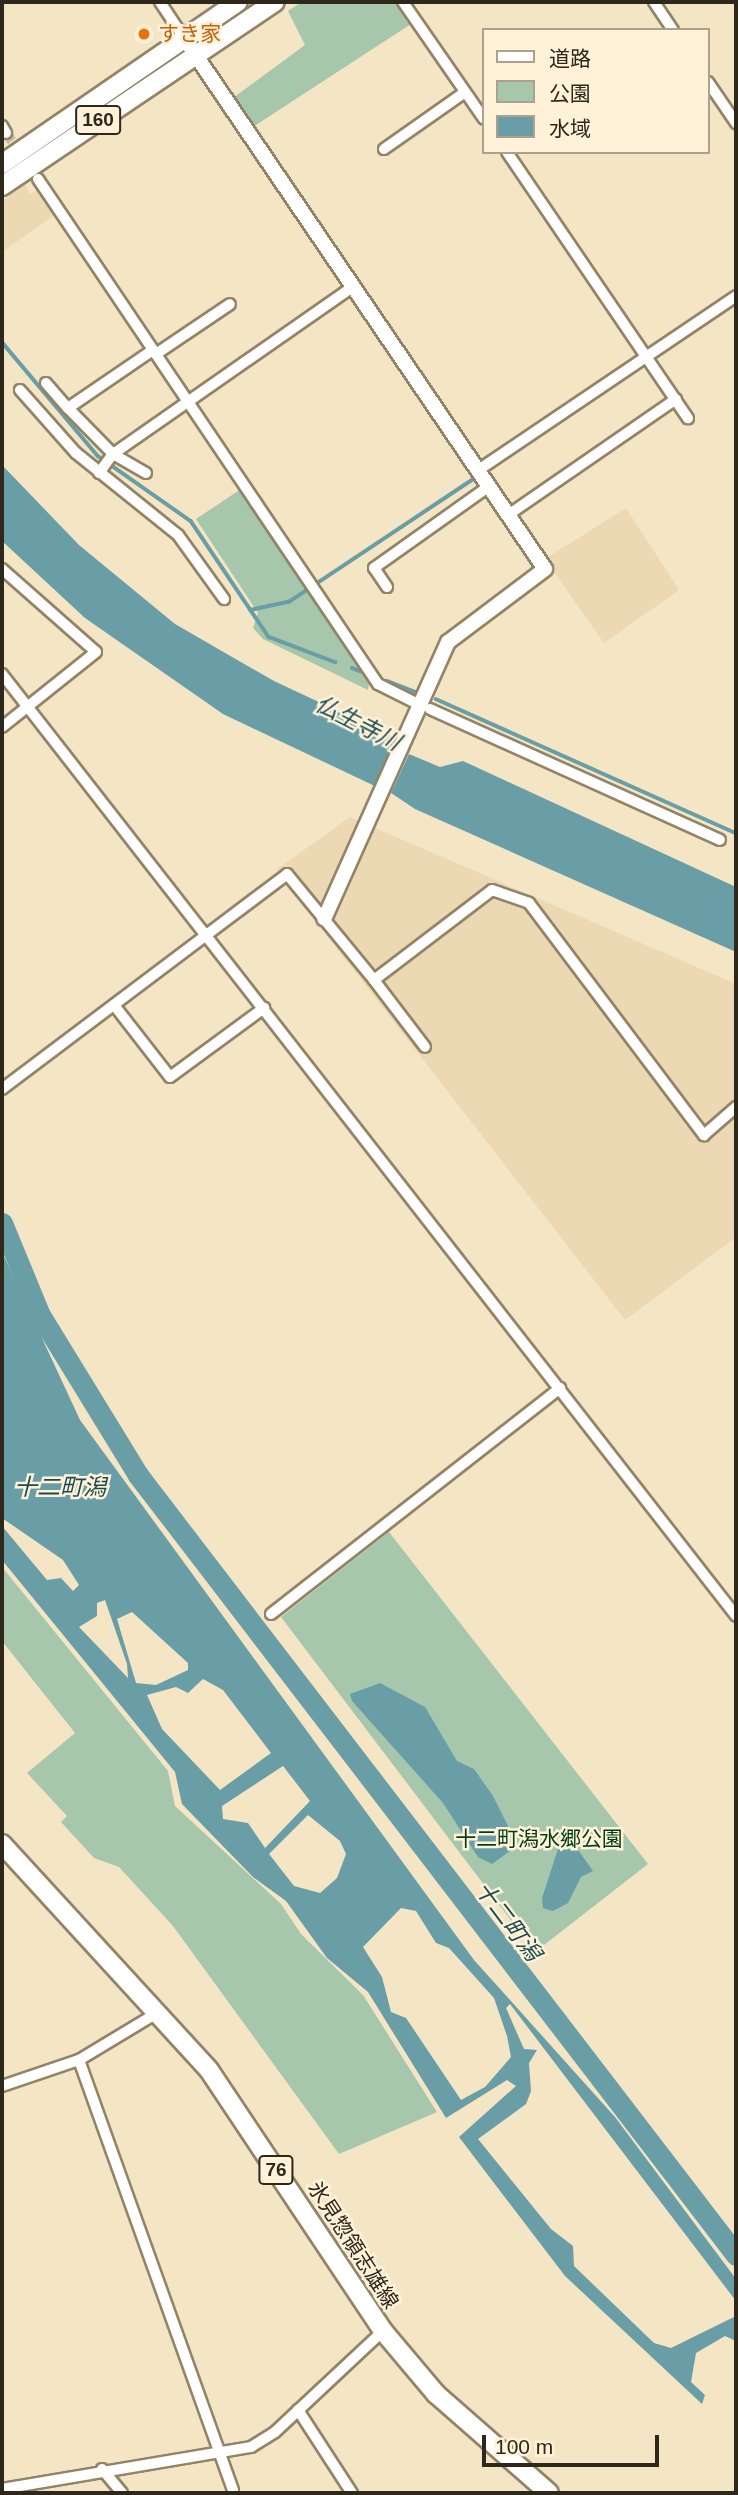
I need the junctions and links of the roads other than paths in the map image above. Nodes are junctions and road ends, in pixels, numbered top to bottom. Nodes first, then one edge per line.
1 (160, 2) edge
2 (238, 2) edge
3 (275, 2) edge
4 (403, 2) edge
5 (654, 2) edge
6 (672, 28) edge
7 (190, 48) junction
8 (710, 85) edge
9 (465, 92) junction
10 (482, 116) edge
11 (736, 123) edge
12 (384, 149) dead end
13 (508, 154) edge
14 (2, 164) edge
15 (38, 179) dead end
16 (2, 187) edge
17 (354, 286) junction
18 (736, 296) edge
19 (230, 304) dead end
20 (154, 352) junction
21 (647, 353) junction
22 (46, 383) dead end
23 (20, 390) dead end
24 (676, 399) junction
25 (188, 402) junction
26 (68, 408) junction
27 (688, 418) dead end
28 (113, 454) junction
29 (477, 471) junction
30 (99, 473) junction
31 (146, 473) dead end
32 (488, 487) junction
33 (508, 515) junction
34 (2, 569) edge
35 (387, 587) dead end
36 (224, 599) dead end
37 (2, 674) edge
38 (416, 703) dead end
39 (27, 707) junction
40 (430, 709) dead end
41 (2, 727) edge
42 (720, 840) dead end
43 (324, 919) junction
44 (208, 935) junction
45 (374, 980) junction
46 (114, 1005) junction
47 (264, 1008) junction
48 (425, 1047) dead end
49 (2, 1089) edge
50 (736, 1107) edge
51 (560, 1388) junction
52 (271, 1614) dead end
53 (736, 1616) edge
54 (2, 1844) edge
55 (157, 2013) junction
56 (79, 2060) junction
57 (2, 2086) edge
58 (383, 2331) junction
59 (298, 2410) junction
60 (218, 2451) junction
61 (102, 2469) junction
62 (2, 2489) edge
63 (233, 2490) dead end
64 (122, 2493) edge
65 (352, 2493) edge
66 (550, 2493) edge

1 - 7 street
2 - 7 main road, 160
3 - 7 main road, 160
4 - 9 street
5 - 6 street
7 - 14 main road, 160
7 - 16 main road, 160
7 - 17 street
8 - 11 street
9 - 10 street
9 - 12 street
13 - 21 street
15 - 20 street
17 - 25 street
17 - 29 street
18 - 21 street
19 - 20 street
20 - 25 street
20 - 26 street
21 - 24 street
21 - 29 street
22 - 26 street
23 - 30 street
24 - 27 street
24 - 33 street
25 - 28 street
25 - 38 street
26 - 28 street
28 - 30 street
28 - 31 street
29 - 32 street
30 - 36 street
32 - 33 street
32 - 35 street
33 - 43 street
34 - 39 street
37 - 39 street
39 - 41 street
39 - 44 street
40 - 42 street
43 - 44 street
43 - 45 street
44 - 46 street
44 - 47 street
45 - 48 street
45 - 50 street
46 - 47 street
46 - 49 street
47 - 51 street
51 - 52 street
51 - 53 street
54 - 55 main road, 氷見惣領志雄線 / 76
55 - 56 street
55 - 58 main road, 氷見惣領志雄線 / 76
56 - 57 street
56 - 60 street
58 - 59 street
58 - 66 main road, 氷見惣領志雄線 / 76
59 - 60 street
59 - 65 street
60 - 61 street
60 - 63 street
61 - 62 street
61 - 64 street

